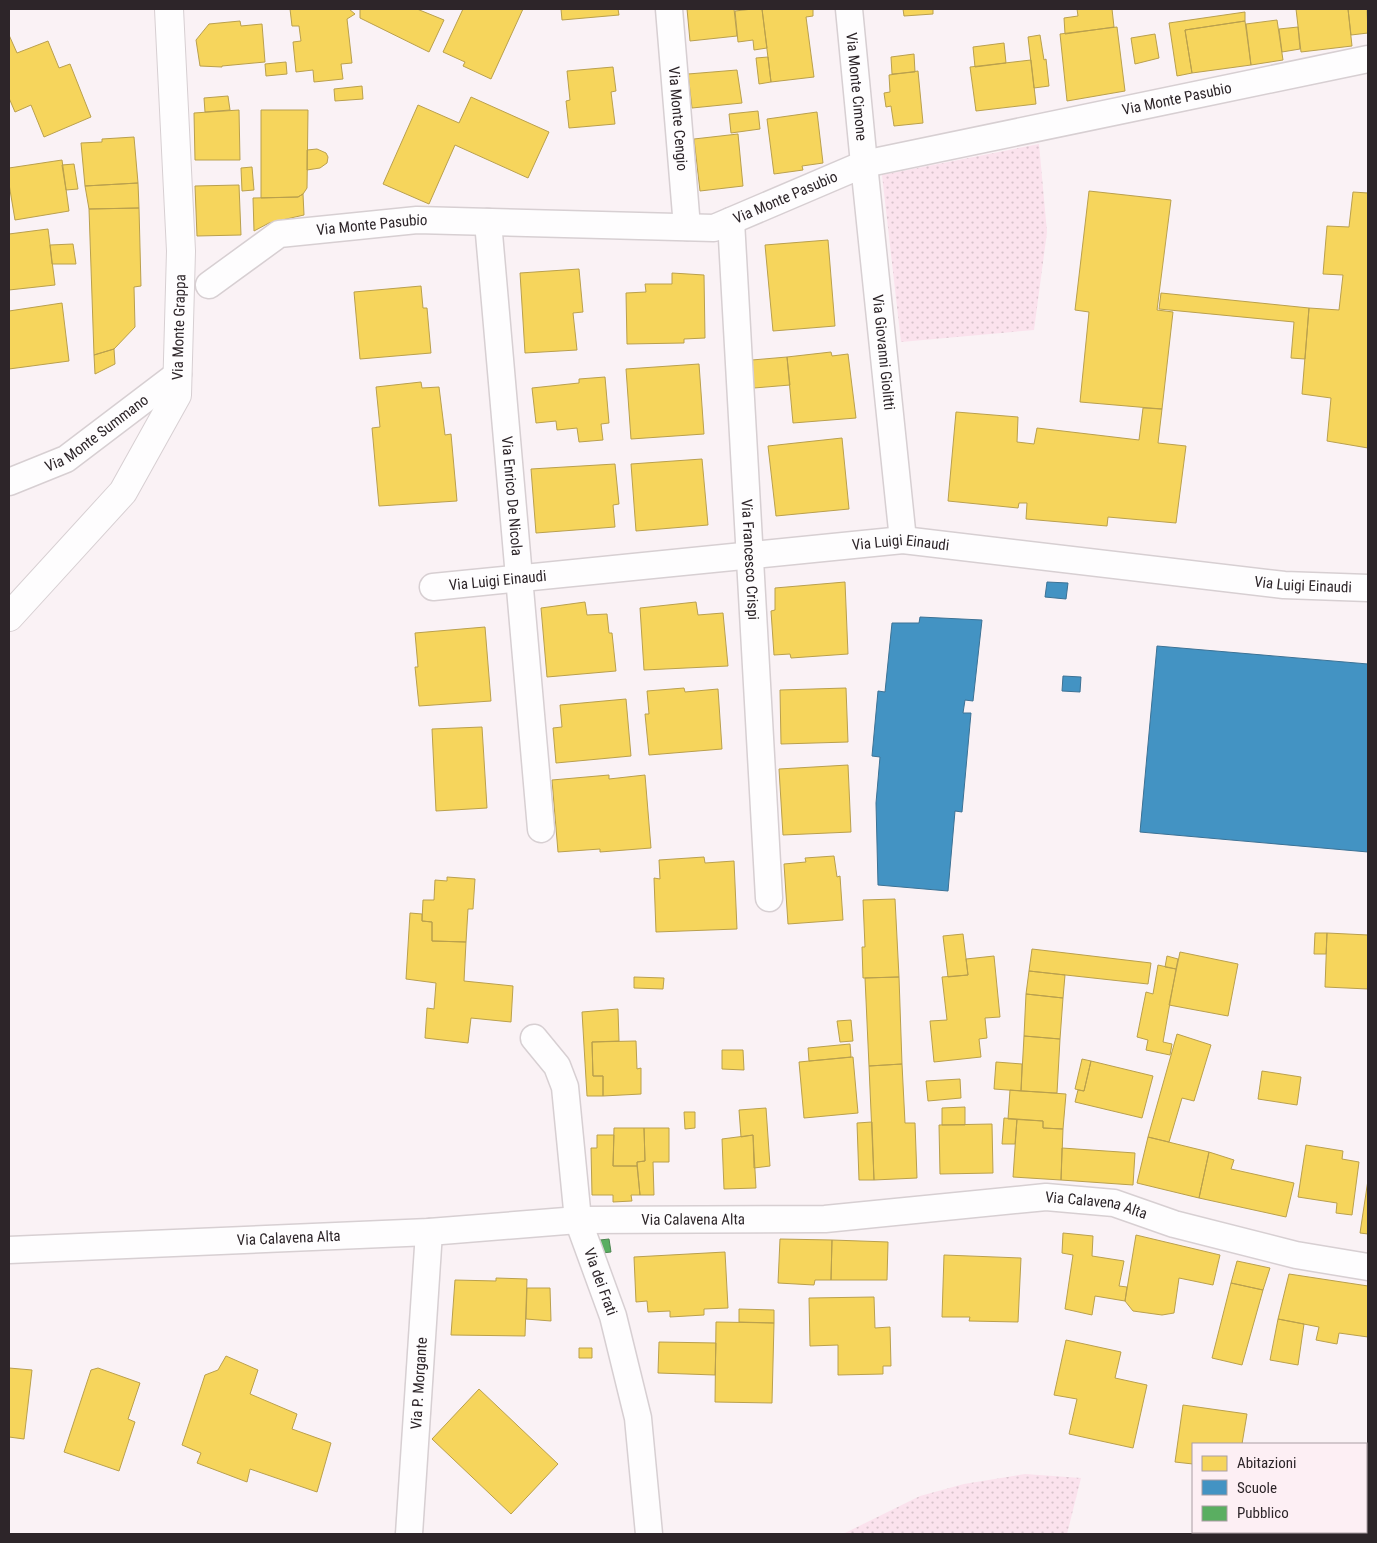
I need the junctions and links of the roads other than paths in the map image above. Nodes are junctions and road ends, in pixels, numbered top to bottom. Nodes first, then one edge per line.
1 (169, 9) edge
2 (669, 9) edge
3 (849, 9) edge
4 (1368, 58) edge
5 (864, 164) junction
6 (731, 221) junction
7 (488, 222) junction
8 (687, 227) junction
9 (209, 285) dead end
10 (178, 374) junction
11 (9, 482) edge
12 (903, 540) junction
13 (750, 555) junction
14 (519, 579) junction
15 (433, 587) dead end
16 (1368, 588) edge
17 (9, 617) edge
18 (541, 829) dead end
19 (769, 898) dead end
20 (534, 1038) dead end
21 (578, 1220) junction
22 (429, 1232) junction
23 (9, 1250) edge
24 (1368, 1267) edge
25 (409, 1534) edge
26 (649, 1534) edge

1 - 10 street, Via Monte Grappa
2 - 8 street, Via Monte Cengio
3 - 5 street, Via Monte Cimone
4 - 5 street, Via Monte Pasubio
5 - 6 street, Via Monte Pasubio
5 - 12 street, Via Giovanni Giolitti
6 - 8 street, Via Monte Pasubio
6 - 13 street, Via Francesco Crispi
7 - 8 street, Via Monte Pasubio
7 - 9 street, Via Monte Pasubio
7 - 14 street, Via Enrico De Nicola
10 - 11 street, Via Monte Summano
10 - 17 street, Via Monte Grappa
12 - 13 street, Via Luigi Einaudi
12 - 16 street, Via Luigi Einaudi
13 - 14 street, Via Luigi Einaudi
13 - 19 street, Via Francesco Crispi
14 - 15 street, Via Luigi Einaudi
14 - 18 street, Via Enrico De Nicola
20 - 21 street, Via dei Frati
21 - 22 street, Via Calavena Alta
21 - 24 street, Via Calavena Alta
21 - 26 street, Via dei Frati
22 - 23 street, Via Calavena Alta
22 - 25 street, Via P. Morgante

